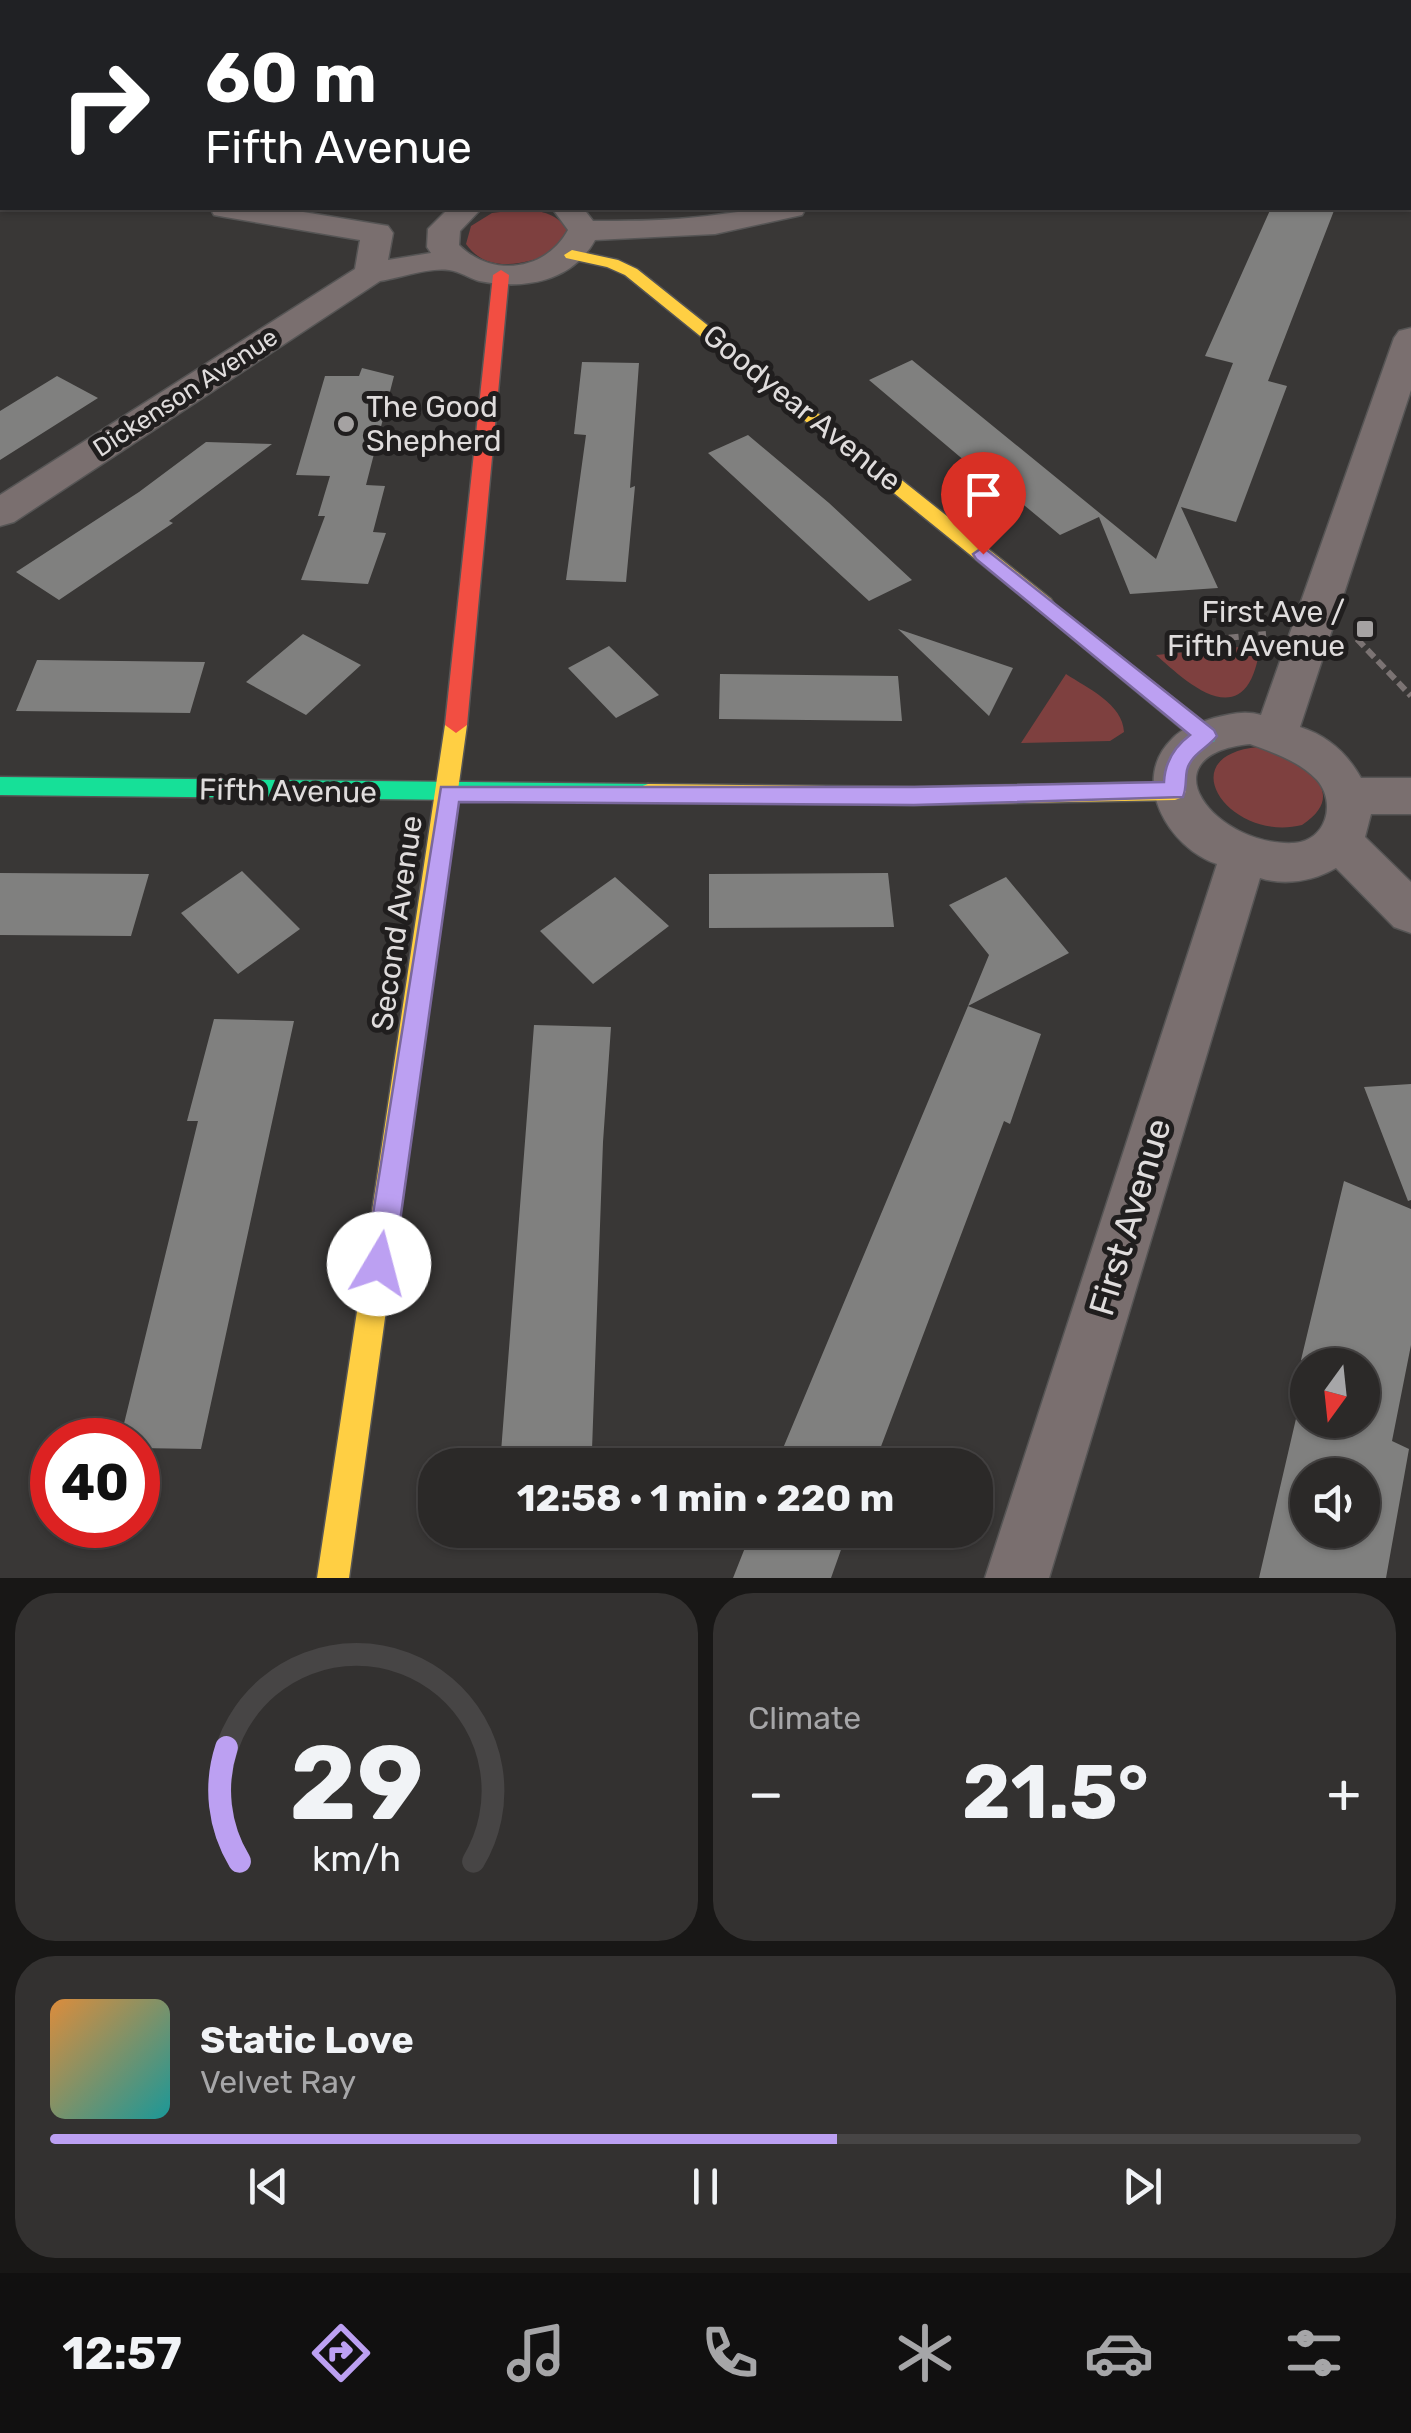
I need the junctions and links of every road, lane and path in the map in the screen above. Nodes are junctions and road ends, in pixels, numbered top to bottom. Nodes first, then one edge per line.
1 (237, 210) edge
2 (462, 210) edge
3 (785, 210) edge
4 (574, 231) edge
5 (654, 232) junction
6 (377, 233) junction
7 (444, 251) junction
8 (632, 272) junction
9 (370, 273) junction
10 (502, 275) junction
11 (1411, 338) edge
12 (0, 513) edge
13 (1316, 615) junction
14 (1102, 651) junction
15 (1411, 696) edge
16 (1276, 733) junction
17 (1206, 736) junction
18 (0, 786) edge
19 (1175, 790) junction
20 (449, 793) junction
21 (1351, 796) junction
22 (1411, 796) edge
23 (1340, 843) junction
24 (1243, 857) junction
25 (1411, 913) edge
26 (333, 1578) edge
27 (1017, 1578) edge

1 - 6 street
2 - 6 street
2 - 7 street
3 - 5 street
4 - 5 street
4 - 8 street, Goodyear Avenue
4 - 10 street
5 - 8 street
6 - 7 street
6 - 9 street
7 - 9 street, Dickenson Avenue
7 - 10 street
8 - 14 street, Goodyear Avenue
9 - 12 street, Dickenson Avenue
10 - 20 street, Second Avenue
11 - 13 street
13 - 14 path
13 - 15 path
13 - 16 street
14 - 17 street, Goodyear Avenue
16 - 17 street
16 - 21 street
17 - 19 street
18 - 20 street, Fifth Avenue
19 - 20 street, Fifth Avenue
19 - 24 street
20 - 26 street, Second Avenue
21 - 22 street
21 - 23 street
23 - 24 street
23 - 25 street
24 - 27 street, First Avenue

